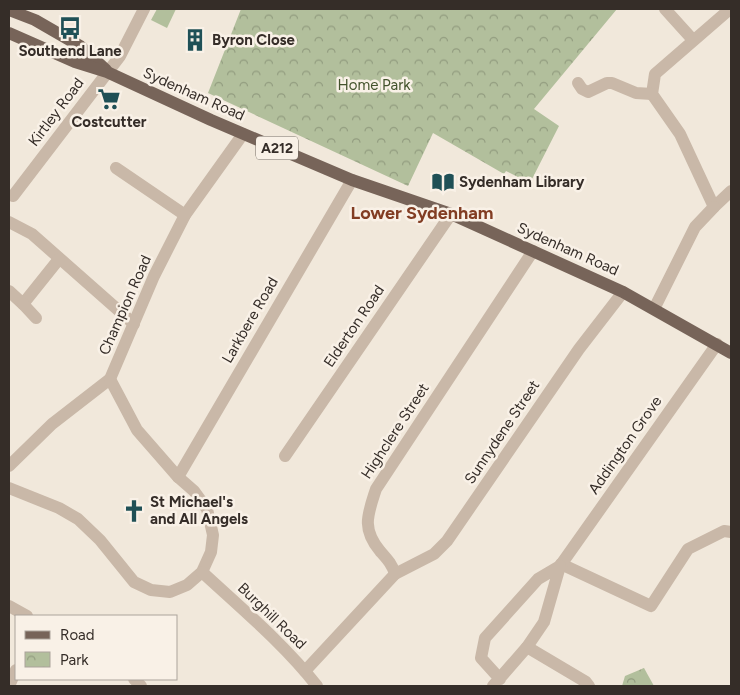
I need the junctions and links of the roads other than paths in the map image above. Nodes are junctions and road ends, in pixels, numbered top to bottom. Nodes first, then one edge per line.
1 (144, 9) edge
2 (665, 9) edge
3 (730, 9) edge
4 (9, 10) edge
5 (9, 32) edge
6 (693, 40) junction
7 (107, 72) junction
8 (578, 83) dead end
9 (652, 94) junction
10 (244, 134) junction
11 (116, 168) dead end
12 (352, 180) junction
13 (731, 191) edge
14 (13, 196) dead end
15 (714, 207) junction
16 (451, 214) junction
17 (185, 215) junction
18 (9, 222) edge
19 (533, 251) junction
20 (59, 259) junction
21 (9, 291) edge
22 (623, 292) junction
23 (23, 304) junction
24 (654, 309) junction
25 (36, 318) dead end
26 (134, 324) junction
27 (717, 344) junction
28 (731, 353) edge
29 (110, 380) junction
30 (285, 456) dead end
31 (9, 466) edge
32 (178, 477) junction
33 (9, 488) edge
34 (731, 532) edge
35 (561, 565) junction
36 (202, 572) junction
37 (395, 574) junction
38 (9, 606) edge
39 (25, 615) edge
40 (527, 647) junction
41 (305, 671) junction
42 (15, 672) edge
43 (496, 683) edge
44 (9, 686) edge
45 (317, 686) edge
46 (589, 686) edge

1 - 7 street, Kirtley Road
2 - 6 street
3 - 6 street
4 - 7 main road, Sydenham Road / A212
5 - 7 main road, Sydenham Road / A212
6 - 9 street
7 - 10 main road, Sydenham Road / A212
7 - 14 street, Kirtley Road
8 - 9 street
9 - 15 street
10 - 12 main road, Sydenham Road / A212
10 - 17 street, Champion Road
11 - 17 street
12 - 16 main road, Sydenham Road / A212
12 - 32 street, Larkbere Road
13 - 15 street
15 - 24 street
16 - 19 main road, Sydenham Road / A212
16 - 30 street, Elderton Road
17 - 26 street, Champion Road
18 - 20 street
19 - 22 main road, Sydenham Road / A212
19 - 37 street, Highclere Street
20 - 23 street
20 - 26 street
21 - 23 street
22 - 24 main road, Sydenham Road / A212
22 - 37 street, Sunnydene Street
23 - 25 street
24 - 27 main road, Sydenham Road / A212
26 - 29 street, Champion Road
27 - 28 main road, Sydenham Road / A212
27 - 35 street, Addington Grove
29 - 31 street, Champion Road
29 - 32 street
32 - 36 street
33 - 36 street
34 - 35 street
35 - 40 street, Addington Grove
35 - 43 street, Addington Grove
36 - 41 street, Burghill Road
37 - 41 street
38 - 39 street
40 - 43 street, Addington Grove
40 - 46 street
41 - 45 street, Burghill Road
42 - 44 street

